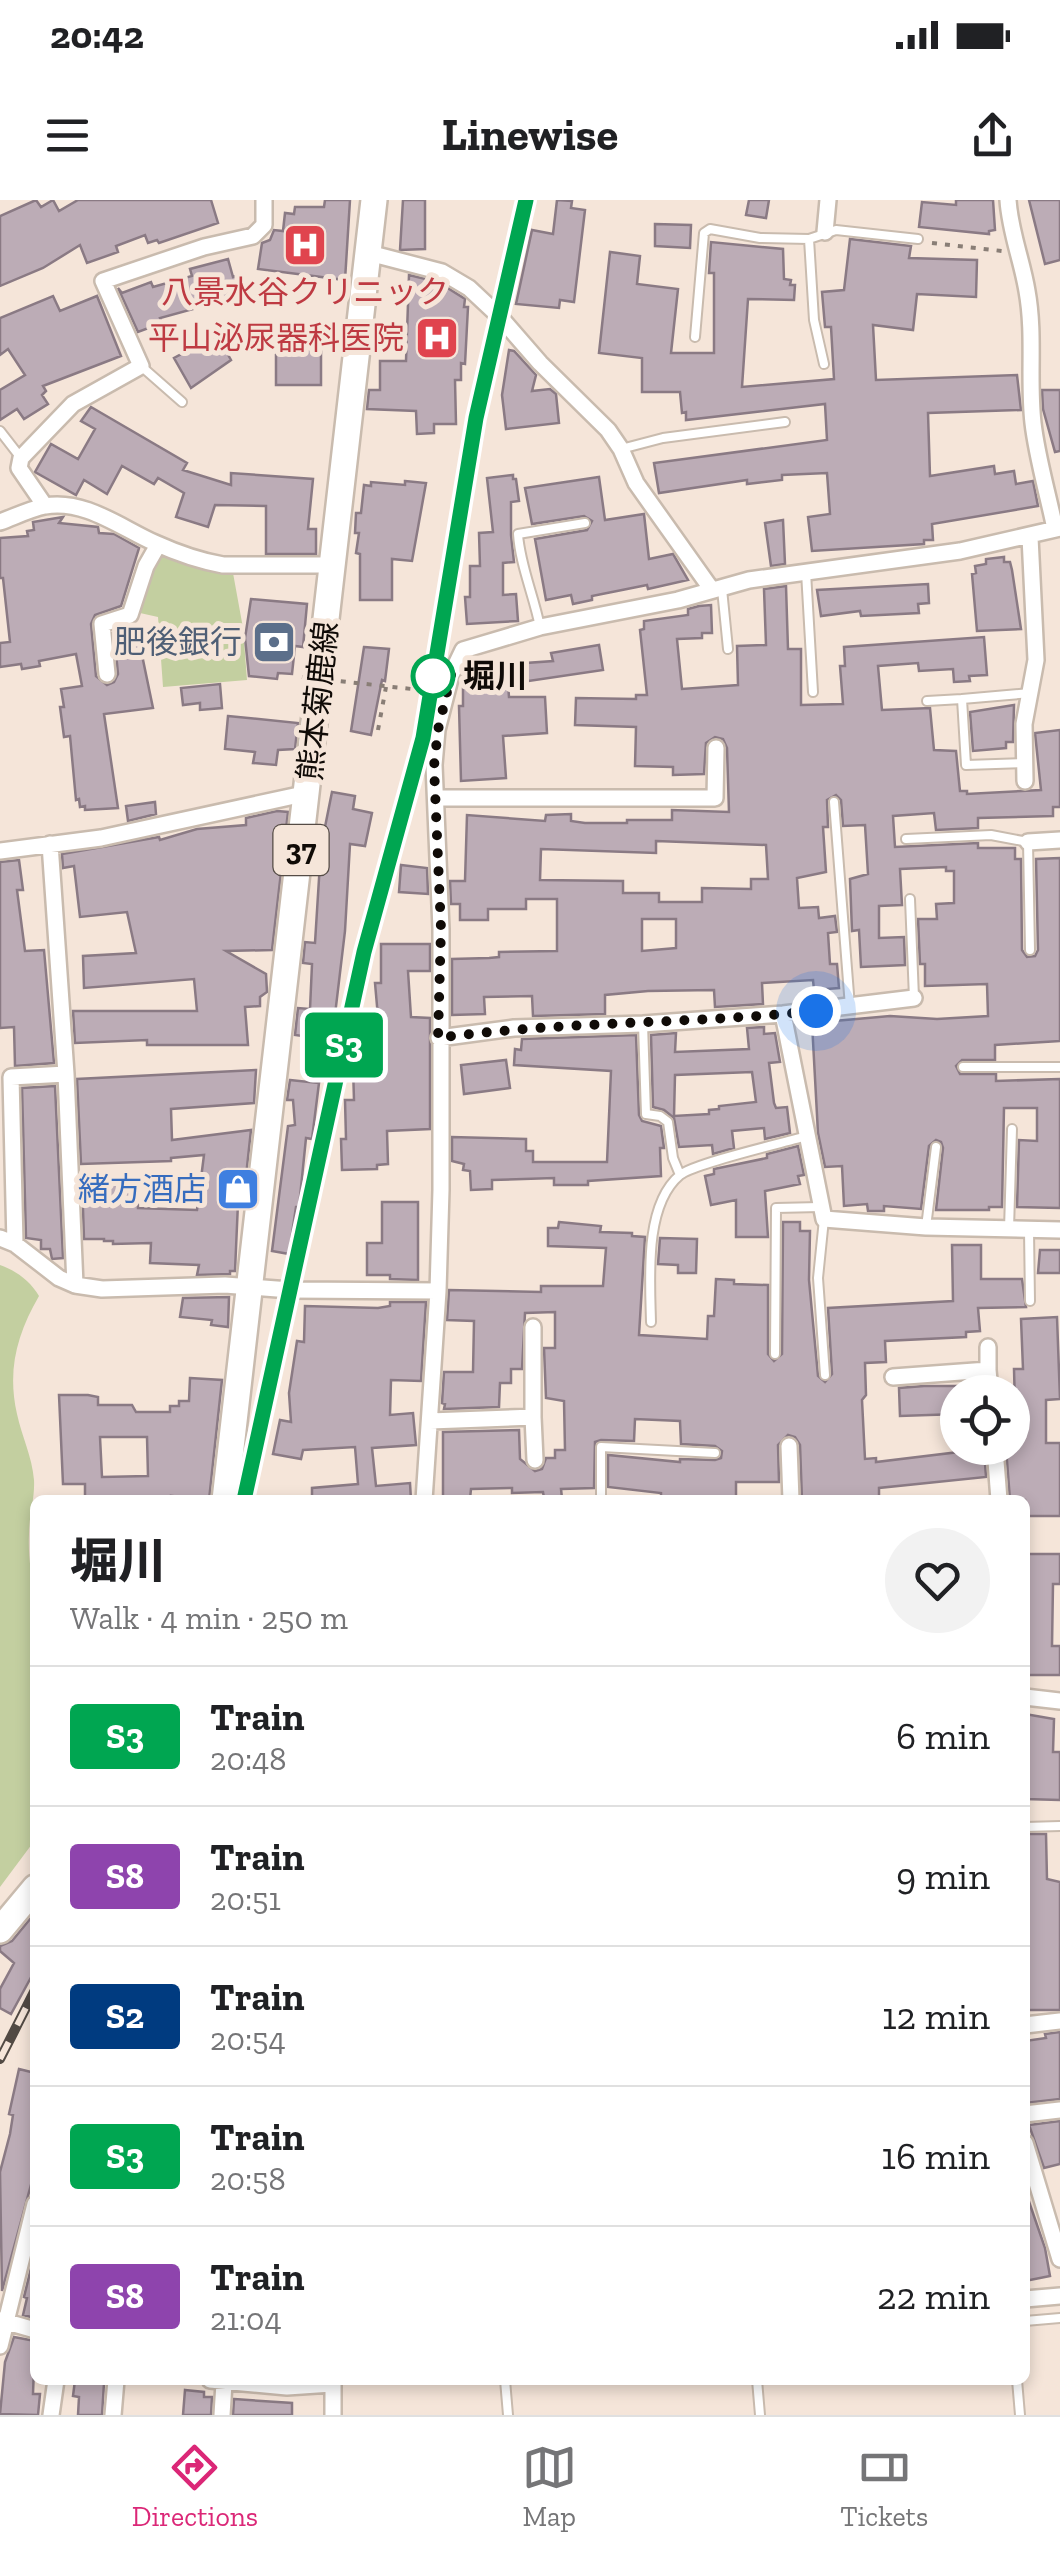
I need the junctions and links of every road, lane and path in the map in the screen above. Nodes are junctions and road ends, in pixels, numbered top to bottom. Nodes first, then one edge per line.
1 (264, 200) edge
2 (374, 200) edge
3 (828, 200) edge
4 (1008, 200) edge
5 (825, 232) junction
6 (918, 239) joint
7 (809, 240) junction
8 (1016, 250) junction
9 (369, 252) junction
10 (695, 337) dead end
11 (824, 364) dead end
12 (141, 366) junction
13 (182, 402) dead end
14 (785, 422) dead end
15 (0, 431) edge
16 (621, 449) junction
17 (22, 458) junction
18 (45, 506) junction
19 (0, 522) edge
20 (585, 523) dead end
21 (1058, 529) edge
22 (1030, 538) junction
23 (158, 545) junction
24 (333, 566) junction
25 (806, 571) junction
26 (717, 589) junction
27 (540, 627) junction
28 (728, 649) dead end
29 (108, 674) dead end
30 (302, 677) dead end
31 (386, 687) junction
32 (440, 692) dead end
33 (812, 692) dead end
34 (1031, 693) junction
35 (962, 699) junction
36 (926, 701) dead end
37 (378, 730) dead end
38 (716, 748) dead end
39 (1024, 763) junction
40 (1025, 781) dead end
41 (308, 793) junction
42 (436, 798) junction
43 (834, 802) dead end
44 (906, 839) dead end
45 (1060, 840) edge
46 (1028, 842) junction
47 (50, 844) junction
48 (0, 850) edge
49 (910, 898) dead end
50 (1030, 950) dead end
51 (914, 998) joint
52 (850, 1007) junction
53 (784, 1014) junction
54 (644, 1024) junction
55 (438, 1038) junction
56 (963, 1067) dead end
57 (1060, 1067) edge
58 (66, 1074) junction
59 (5, 1077) edge
60 (1012, 1129) dead end
61 (807, 1136) junction
62 (936, 1147) dead end
63 (680, 1176) junction
64 (822, 1212) junction
65 (926, 1227) junction
66 (1009, 1230) junction
67 (1060, 1230) edge
68 (1029, 1231) junction
69 (8, 1241) edge
70 (75, 1286) junction
71 (252, 1287) junction
72 (438, 1291) junction
73 (1030, 1301) dead end
74 (650, 1322) dead end
75 (534, 1327) dead end
76 (988, 1347) dead end
77 (775, 1354) dead end
78 (988, 1370) junction
79 (825, 1375) dead end
80 (988, 1375) edge
81 (893, 1377) dead end
82 (533, 1416) junction
83 (430, 1421) junction
84 (789, 1446) dead end
85 (714, 1453) dead end
86 (535, 1460) dead end
87 (996, 1465) edge
88 (226, 1495) edge
89 (424, 1495) edge
90 (601, 1495) edge
91 (791, 1495) edge
92 (999, 1495) edge
93 (1030, 1698) edge
94 (1060, 1701) edge
95 (1030, 1826) edge
96 (1060, 1826) edge
97 (30, 1894) edge
98 (0, 1930) edge
99 (1060, 2021) edge
100 (1030, 2024) edge
101 (1060, 2110) edge
102 (1030, 2113) edge
103 (1030, 2160) edge
104 (30, 2222) edge
105 (1060, 2259) edge
106 (1060, 2296) edge
107 (1030, 2299) edge
108 (1060, 2318) edge
109 (3, 2320) edge
110 (1030, 2321) edge
111 (30, 2328) edge
112 (0, 2346) edge
113 (55, 2385) edge
114 (116, 2385) edge
115 (218, 2385) edge
116 (264, 2385) edge
117 (304, 2385) edge
118 (338, 2385) edge
119 (505, 2385) edge
120 (757, 2385) edge
121 (1017, 2385) edge
122 (51, 2415) edge
123 (113, 2415) edge
124 (222, 2415) edge
125 (334, 2415) edge
126 (508, 2415) edge
127 (760, 2415) edge
128 (1020, 2415) edge

1 - 12 street
2 - 9 main road, 熊本菊鹿線 / 37
3 - 5 street
4 - 8 street
5 - 6 lane
5 - 7 lane
6 - 8 path
7 - 10 lane
7 - 11 lane
8 - 21 street
9 - 16 street
9 - 24 main road, 熊本菊鹿線 / 37
12 - 13 lane
12 - 17 street
14 - 16 lane
15 - 17 lane
16 - 26 street
17 - 18 street
18 - 19 street
18 - 23 street
20 - 27 lane
21 - 22 street
22 - 25 street
22 - 34 street
23 - 24 street
23 - 29 street
24 - 41 main road, 熊本菊鹿線 / 37
25 - 26 street
25 - 33 lane
26 - 27 street
26 - 28 lane
27 - 42 street
30 - 31 path, bridge
31 - 32 path, bridge
31 - 37 path
34 - 35 lane
34 - 39 street
35 - 36 lane
35 - 39 lane
38 - 42 street
39 - 40 street
41 - 47 street
41 - 71 main road, 熊本菊鹿線 / 37
42 - 55 street
43 - 52 lane
44 - 46 lane
45 - 46 street
46 - 50 lane
47 - 48 street
47 - 58 street
49 - 51 lane
51 - 52 street
52 - 53 street
53 - 54 street
53 - 61 street
54 - 55 street
54 - 63 lane
55 - 72 street
56 - 57 lane
58 - 59 street
58 - 70 street
59 - 69 street
60 - 66 lane
61 - 63 lane
61 - 64 street
62 - 65 lane
63 - 74 lane
64 - 65 street
64 - 77 lane
64 - 79 lane
65 - 66 street
66 - 68 street
67 - 68 street
68 - 73 lane
69 - 70 street
70 - 71 street
71 - 72 street
71 - 88 main road, 熊本菊鹿線 / 37
72 - 83 street
75 - 82 street
76 - 78 street
78 - 80 street
78 - 81 street
82 - 83 street
82 - 86 street
83 - 89 street
84 - 91 street
85 - 90 lane
87 - 92 street
93 - 94 street
95 - 96 lane
97 - 98 main road
99 - 100 street
101 - 102 street
103 - 105 street
104 - 109 street
106 - 107 street
108 - 110 lane
109 - 111 street
109 - 112 street
113 - 122 street
114 - 123 street
115 - 124 street
116 - 117 street
118 - 125 street
119 - 126 lane
120 - 127 lane
121 - 128 lane

